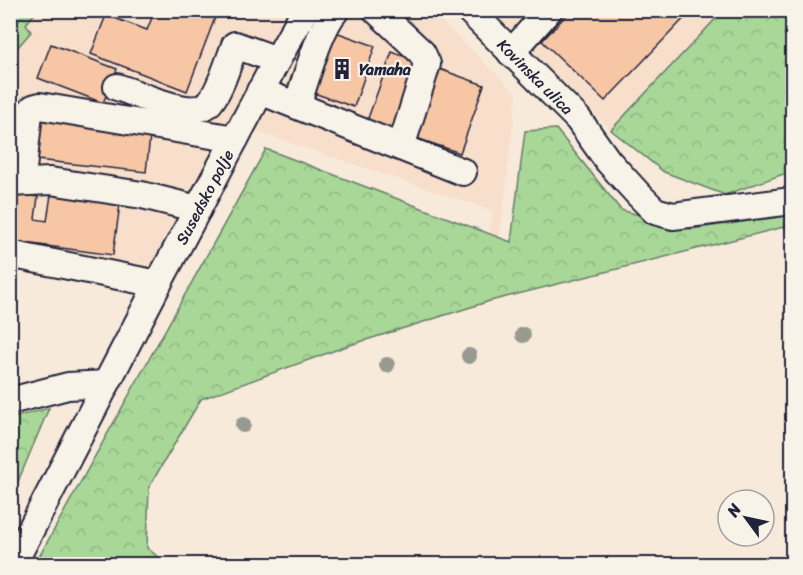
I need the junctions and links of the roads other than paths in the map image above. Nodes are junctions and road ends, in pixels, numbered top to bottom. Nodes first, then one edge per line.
1 (305, 10) edge
2 (336, 10) edge
3 (376, 10) edge
4 (469, 10) edge
5 (549, 10) edge
6 (511, 52) junction
7 (277, 60) junction
8 (117, 87) dead end
9 (260, 91) junction
10 (297, 105) junction
11 (235, 138) junction
12 (401, 147) junction
13 (463, 171) dead end
14 (17, 176) edge
15 (792, 201) edge
16 (198, 209) junction
17 (14, 255) dead end
18 (158, 284) junction
19 (106, 384) junction
20 (10, 401) edge
21 (13, 564) edge

1 - 7 street, Susedsko polje
2 - 10 street
3 - 12 street
4 - 6 street, Kovinska ulica
5 - 6 street
6 - 15 street, Kovinska ulica
7 - 8 street
7 - 9 street, Susedsko polje
9 - 10 street
9 - 11 street, Susedsko polje
10 - 12 street
11 - 14 street
11 - 16 street, Susedsko polje
12 - 13 street
14 - 16 street
16 - 18 street, Susedsko polje
17 - 18 street
18 - 19 street, Susedsko polje
19 - 20 street
19 - 21 street, Susedsko polje

